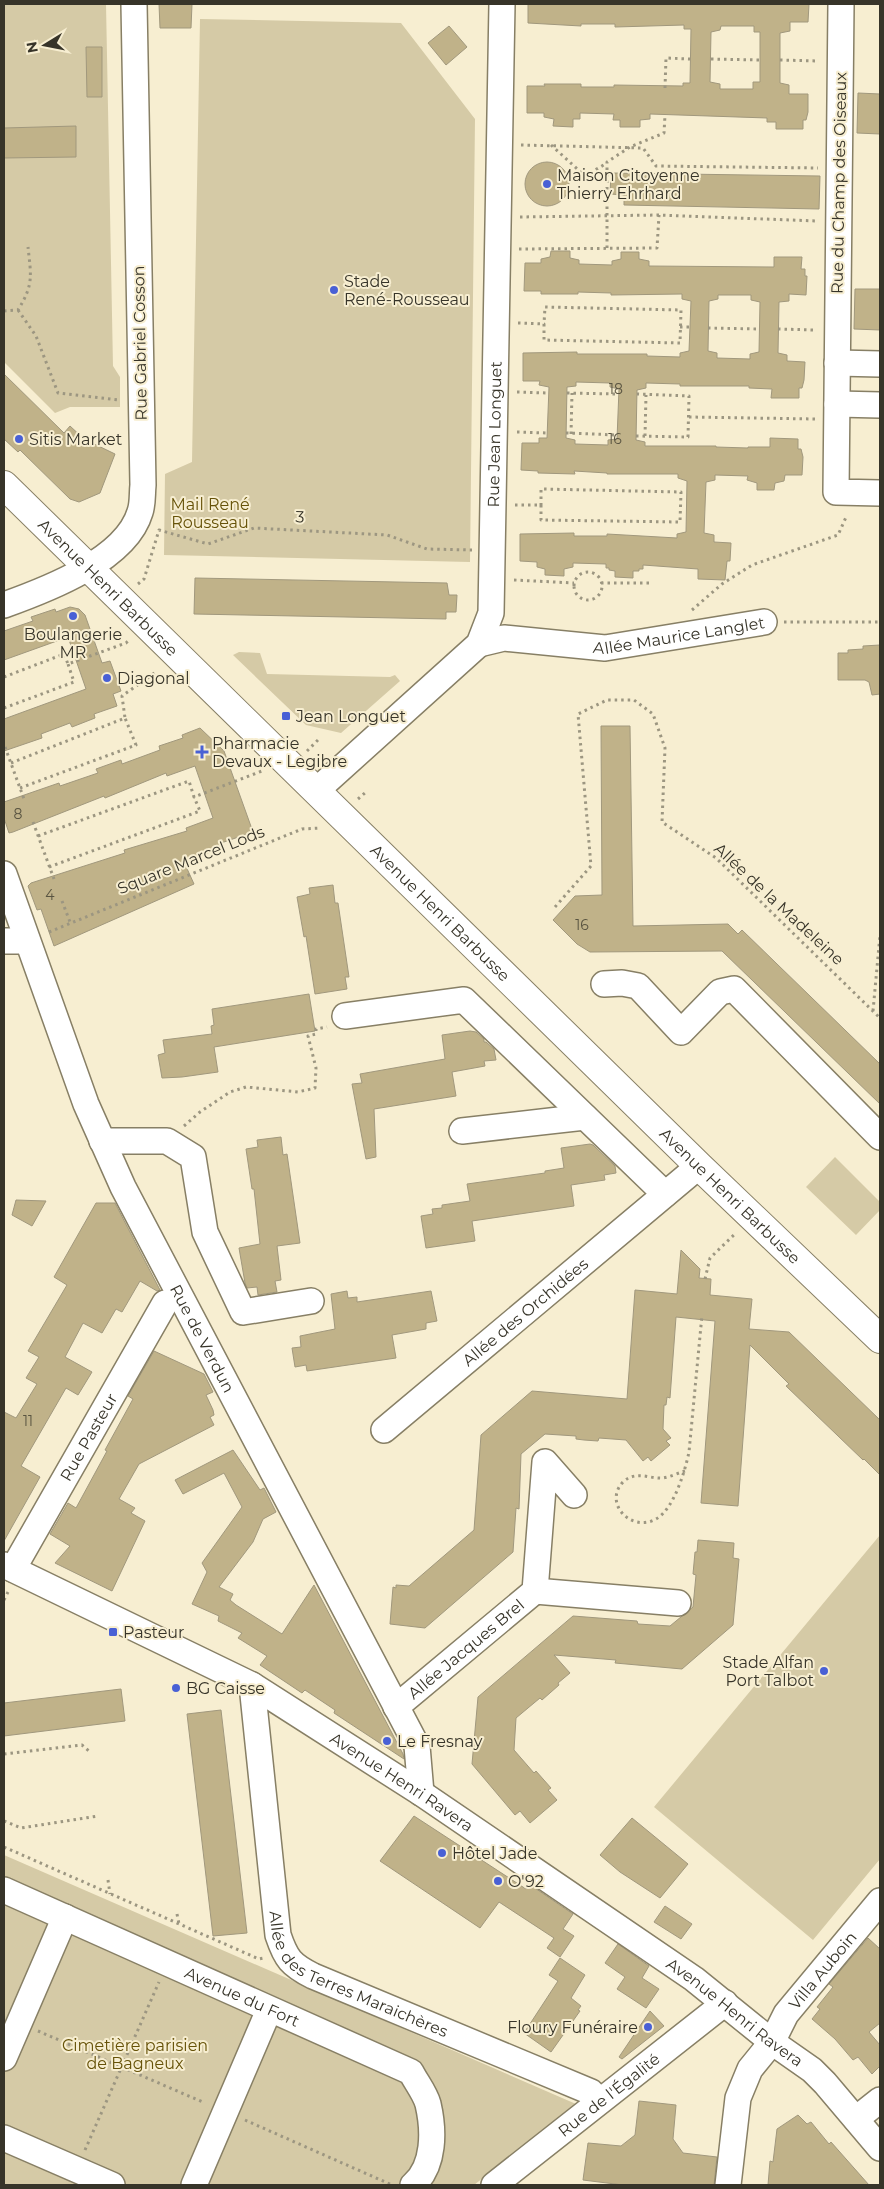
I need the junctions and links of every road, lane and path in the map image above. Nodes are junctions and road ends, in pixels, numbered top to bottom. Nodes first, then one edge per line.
1 (134, 4) edge
2 (502, 4) edge
3 (841, 4) edge
4 (690, 59) dead end
5 (711, 59) dead end
6 (760, 60) dead end
7 (780, 60) dead end
8 (841, 61) junction
9 (665, 88) dead end
10 (665, 115) dead end
11 (520, 145) dead end
12 (551, 145) junction
13 (630, 147) junction
14 (607, 162) junction
15 (839, 169) junction
16 (659, 215) junction
17 (607, 216) junction
18 (519, 217) dead end
19 (839, 222) junction
20 (28, 247) dead end
21 (607, 248) junction
22 (519, 249) dead end
23 (18, 310) junction
24 (4, 311) edge
25 (518, 323) dead end
26 (544, 324) junction
27 (680, 327) junction
28 (690, 327) dead end
29 (708, 328) dead end
30 (760, 329) dead end
31 (778, 329) dead end
32 (838, 330) junction
33 (837, 363) junction
34 (880, 364) edge
35 (517, 392) dead end
36 (548, 393) dead end
37 (567, 393) dead end
38 (572, 393) junction
39 (618, 394) dead end
40 (637, 394) dead end
41 (646, 395) junction
42 (142, 400) junction
43 (880, 405) edge
44 (837, 412) junction
45 (689, 417) junction
46 (516, 432) dead end
47 (548, 433) dead end
48 (566, 434) dead end
49 (571, 434) junction
50 (617, 435) dead end
51 (636, 436) dead end
52 (645, 436) junction
53 (4, 484) edge
54 (844, 492) junction
55 (880, 493) edge
56 (515, 505) dead end
57 (541, 505) junction
58 (492, 551) junction
59 (88, 567) junction
60 (144, 579) dead end
61 (514, 580) dead end
62 (574, 583) junction
63 (602, 583) junction
64 (651, 583) dead end
65 (4, 605) edge
66 (691, 610) dead end
67 (764, 622) joint
68 (880, 622) edge
69 (146, 625) junction
70 (479, 644) junction
71 (68, 664) junction
72 (156, 672) dead end
73 (4, 677) edge
74 (4, 708) edge
75 (126, 718) junction
76 (5, 747) dead end
77 (11, 764) junction
78 (265, 770) dead end
79 (20, 788) junction
80 (316, 790) junction
81 (194, 797) junction
82 (24, 799) dead end
83 (33, 822) dead end
84 (324, 828) dead end
85 (38, 836) junction
86 (49, 867) junction
87 (4, 874) edge
88 (54, 879) dead end
89 (62, 901) dead end
90 (555, 907) dead end
91 (70, 922) junction
92 (880, 936) edge
93 (16, 941) edge
94 (604, 984) dead end
95 (873, 1011) junction
96 (345, 1016) joint
97 (880, 1018) edge
98 (585, 1116) junction
99 (462, 1131) dead end
100 (880, 1137) edge
101 (102, 1141) junction
102 (167, 1141) junction
103 (699, 1166) junction
104 (665, 1194) junction
105 (753, 1218) junction
106 (705, 1278) dead end
107 (311, 1301) dead end
108 (165, 1303) dead end
109 (702, 1315) dead end
110 (880, 1339) edge
111 (384, 1430) dead end
112 (685, 1471) junction
113 (574, 1495) dead end
114 (8, 1575) edge
115 (535, 1591) junction
116 (4, 1600) edge
117 (678, 1603) dead end
118 (252, 1685) junction
119 (396, 1707) junction
120 (89, 1751) dead end
121 (4, 1754) edge
122 (421, 1793) junction
123 (98, 1816) dead end
124 (4, 1821) edge
125 (4, 1847) edge
126 (108, 1880) dead end
127 (4, 1890) edge
128 (110, 1894) junction
129 (880, 1901) edge
130 (177, 1914) dead end
131 (65, 1917) junction
132 (179, 1924) junction
133 (284, 1955) junction
134 (167, 1963) junction
135 (725, 2003) junction
136 (269, 2010) junction
137 (19, 2022) junction
138 (772, 2042) junction
139 (4, 2058) edge
140 (122, 2067) junction
141 (880, 2100) edge
142 (599, 2101) junction
143 (224, 2111) junction
144 (856, 2119) junction
145 (4, 2138) edge
146 (880, 2148) edge
147 (77, 2170) junction
148 (112, 2185) edge
149 (194, 2185) edge
150 (393, 2185) edge
151 (413, 2185) edge
152 (494, 2185) edge
153 (728, 2185) edge

1 - 42 street, Rue Gabriel Cosson
2 - 58 street, Rue Jean Longuet
3 - 8 street, Rue du Champ des Oiseaux
4 - 9 path
5 - 6 path
7 - 8 path
8 - 15 street, Rue du Champ des Oiseaux
10 - 13 path
11 - 12 path
12 - 13 path
12 - 14 path
13 - 14 path
13 - 15 path
14 - 17 path
15 - 19 street, Rue du Champ des Oiseaux
16 - 17 path
16 - 19 path
16 - 21 path
17 - 18 path
17 - 21 path
19 - 32 street, Rue du Champ des Oiseaux
20 - 23 path
21 - 22 path
23 - 24 path
23 - 42 path
25 - 26 path
26 - 27 path
26 - 27 path
27 - 28 path
29 - 30 path
31 - 32 path
32 - 33 street, Rue du Champ des Oiseaux
33 - 34 street
33 - 44 street, Rue du Champ des Oiseaux
35 - 36 path
37 - 38 path
38 - 39 path
38 - 49 path
40 - 41 path
41 - 45 path
41 - 52 path
42 - 59 street, Rue Gabriel Cosson
43 - 44 street
44 - 45 path
44 - 54 street, Rue du Champ des Oiseaux
45 - 52 path
46 - 47 path
48 - 49 path
49 - 50 path
51 - 52 path
53 - 59 main road, Avenue Henri Barbusse
54 - 55 street
54 - 66 path
56 - 57 path
57 - 57 path
58 - 60 path, 3
58 - 70 street, Rue Jean Longuet
59 - 65 street, Rue Gabriel Cosson
59 - 69 main road, Avenue Henri Barbusse
61 - 62 path
62 - 63 path
62 - 63 path
63 - 64 path
67 - 68 path, Allée Maurice Langlet
67 - 70 street, Allée Maurice Langlet
69 - 71 path
69 - 80 main road, Avenue Henri Barbusse
70 - 80 street, Rue Jean Longuet
71 - 73 path
71 - 74 path
72 - 75 path
75 - 77 path
75 - 79 path
76 - 77 path
77 - 79 path
78 - 81 path
79 - 82 path
80 - 103 main road, Avenue Henri Barbusse
81 - 85 path
81 - 86 path
83 - 85 path
84 - 91 path, Square Marcel Lods
85 - 86 path
86 - 88 path
87 - 93 street, Rue de Verdun
89 - 91 path
90 - 95 path, Allée de la Madeleine
91 - 93 path, Square Marcel Lods
92 - 95 path
93 - 101 street, Rue de Verdun
94 - 100 street
95 - 97 path, Allée de la Madeleine
96 - 98 street
96 - 102 path
98 - 99 street
98 - 104 street
101 - 102 street
101 - 119 street, Rue de Verdun
102 - 107 street
103 - 104 street, Allée des Orchidées
103 - 105 main road, Avenue Henri Barbusse
104 - 111 street, Allée des Orchidées
105 - 106 path
105 - 110 main road, Avenue Henri Barbusse
108 - 114 street, Rue Pasteur
109 - 112 path
112 - 112 path
113 - 115 street, Allée Jacques Brel
114 - 116 path
114 - 118 street, Avenue Henri Ravera
115 - 117 street, Allée Jacques Brel
115 - 119 street, Allée Jacques Brel
118 - 122 street, Avenue Henri Ravera
118 - 133 street, Allée des Terres Maraichères
119 - 122 street, Rue de Verdun
120 - 121 path
122 - 135 street, Avenue Henri Ravera
123 - 124 path
125 - 128 path
126 - 128 path
127 - 131 street, Avenue du Fort
128 - 132 path
129 - 138 street, Villa Auboin
130 - 132 path
131 - 134 street, Avenue du Fort
131 - 137 street
132 - 133 path
133 - 142 street, Allée des Terres Maraichères
134 - 136 street, Avenue du Fort
134 - 140 path
135 - 138 street, Avenue Henri Ravera
135 - 142 street, Rue de l'Égalité
136 - 143 street
136 - 151 street, Avenue du Fort
137 - 139 street
137 - 140 path
138 - 144 street, Avenue Henri Ravera
138 - 153 street, Villa Auboin
140 - 143 path
140 - 147 path
141 - 144 street
142 - 152 street, Rue de l'Égalité
143 - 149 street
143 - 150 path
144 - 146 street, Avenue Henri Ravera
145 - 147 street
147 - 148 street

